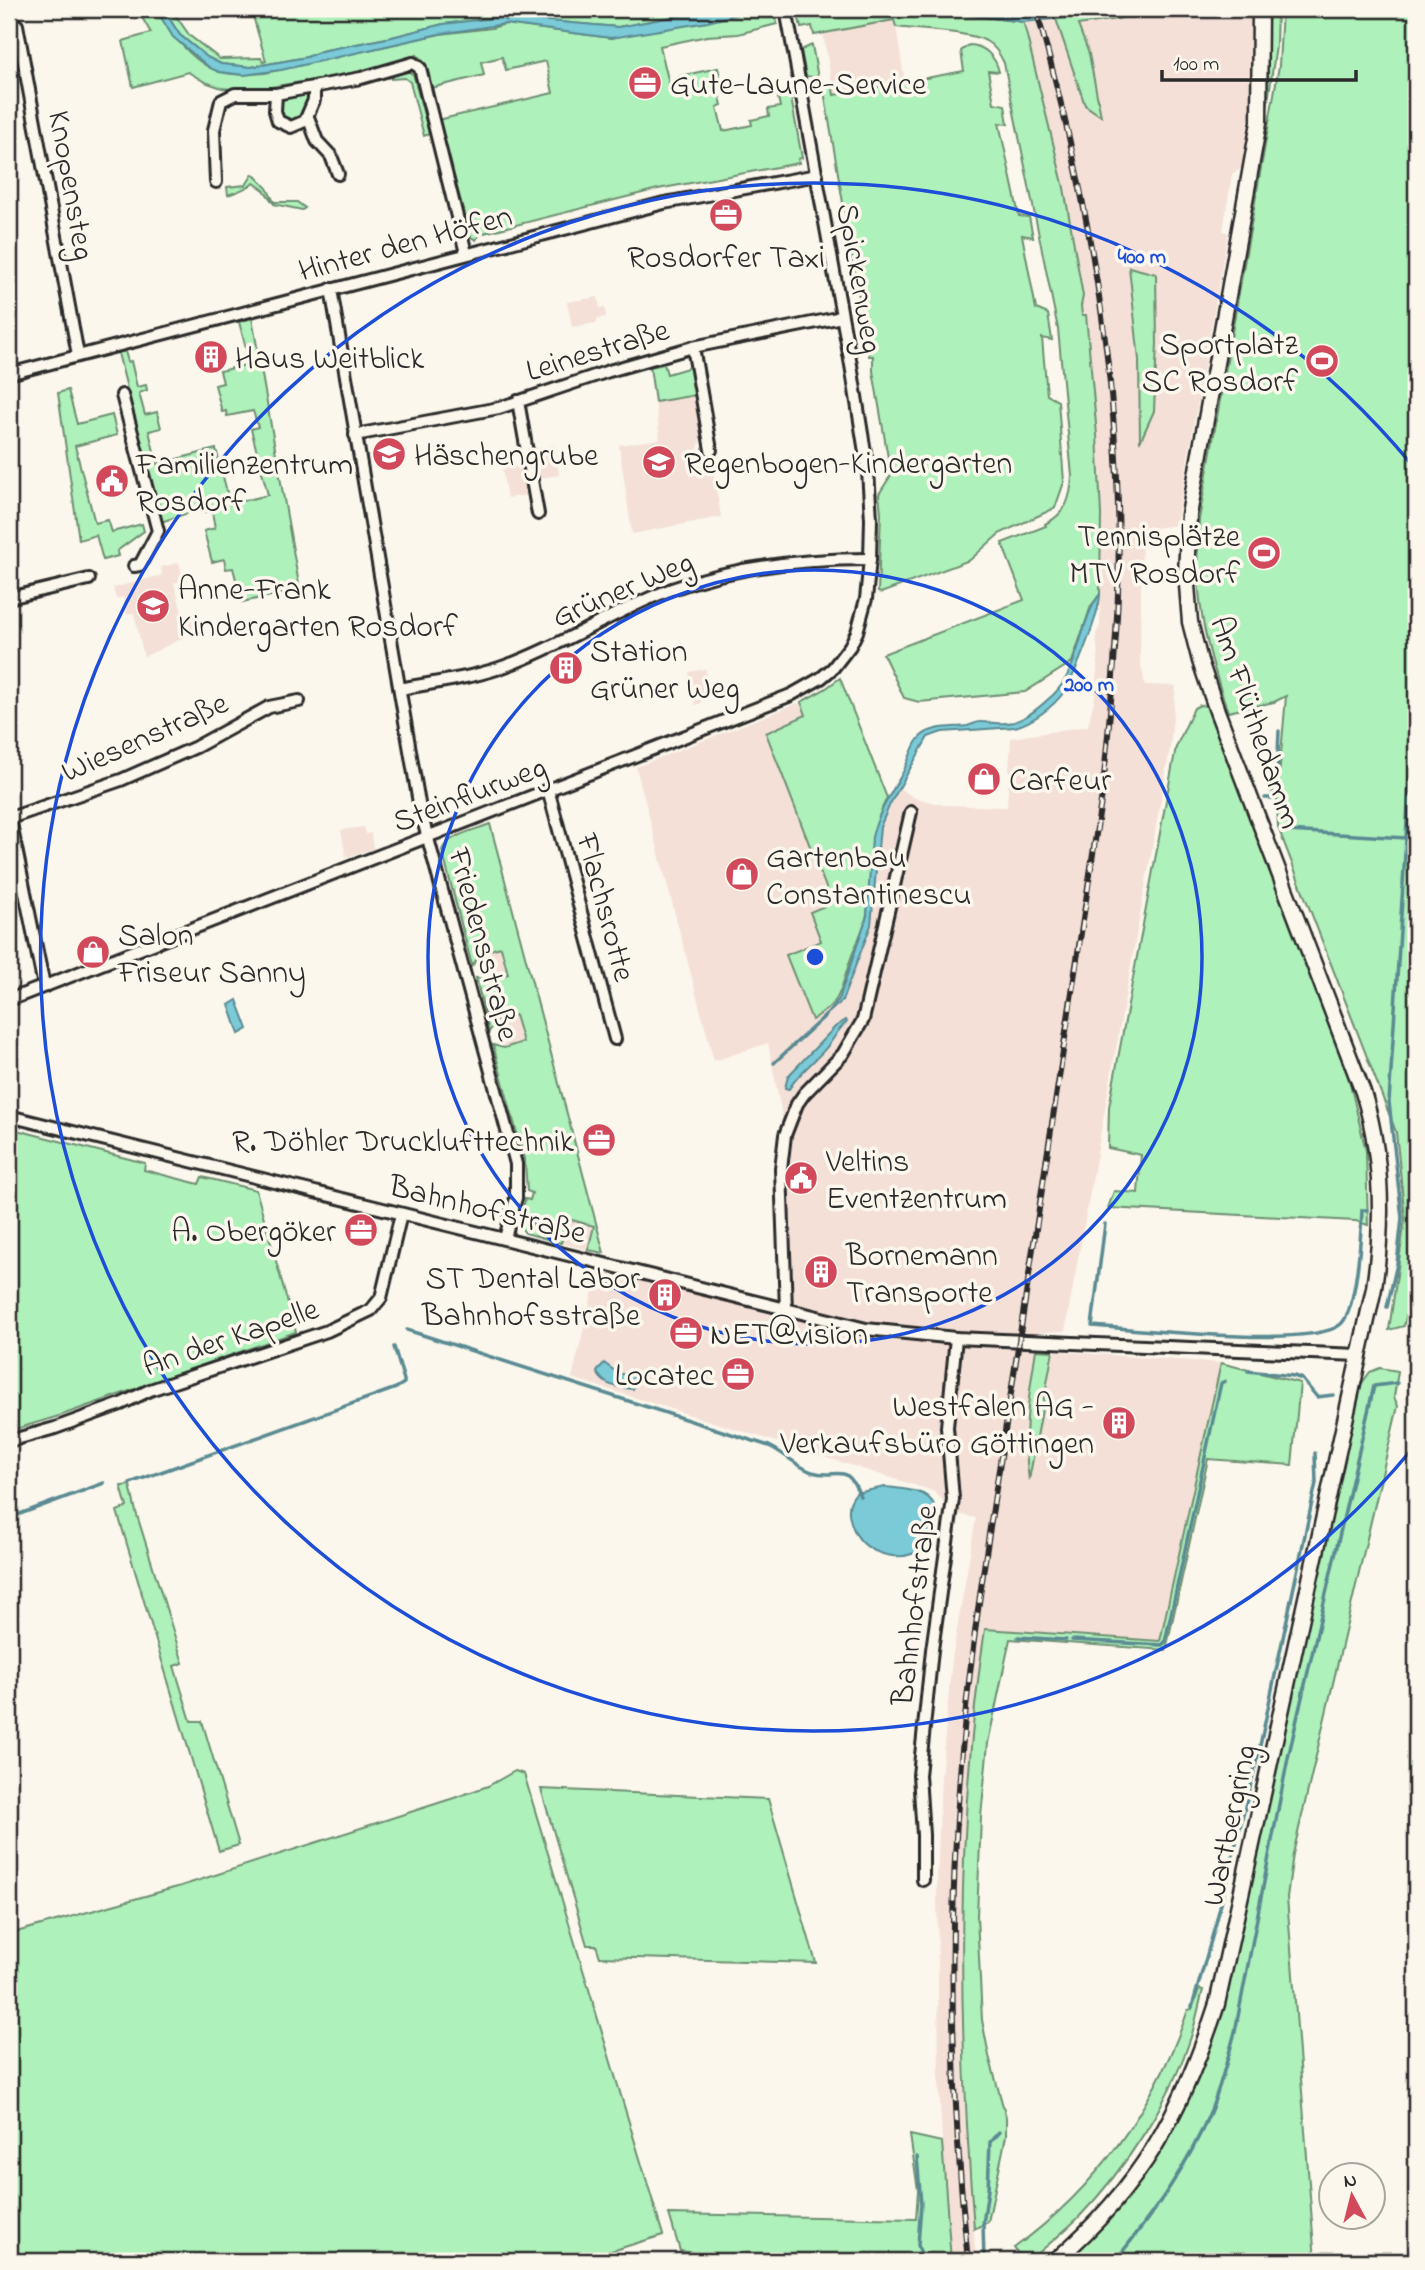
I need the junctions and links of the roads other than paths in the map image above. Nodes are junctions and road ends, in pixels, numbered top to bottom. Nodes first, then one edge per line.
1 (1260, 9) edge
2 (786, 11) edge
3 (17, 25) dead end
4 (314, 88) junction
5 (276, 94) junction
6 (308, 117) junction
7 (338, 174) dead end
8 (817, 175) junction
9 (216, 182) dead end
10 (467, 253) junction
11 (331, 289) junction
12 (842, 317) junction
13 (693, 347) junction
14 (78, 355) junction
15 (9, 374) edge
16 (122, 395) dead end
17 (518, 401) junction
18 (355, 435) junction
19 (711, 450) dead end
20 (538, 514) dead end
21 (870, 559) junction
22 (134, 566) dead end
23 (89, 579) dead end
24 (9, 598) edge
25 (400, 689) junction
26 (299, 701) dead end
27 (548, 789) junction
28 (911, 812) dead end
29 (9, 816) edge
30 (429, 837) junction
31 (44, 986) junction
32 (9, 1000) edge
33 (615, 1039) dead end
34 (9, 1116) edge
35 (401, 1214) junction
36 (505, 1238) junction
37 (786, 1309) junction
38 (956, 1338) junction
39 (1359, 1355) junction
40 (9, 1441) edge
41 (923, 1880) dead end
42 (1055, 2261) edge

1 - 39 main road, Am Flüthedamm
2 - 8 street, Spickenweg
3 - 14 street, Knopensteg
4 - 5 street
4 - 6 street
4 - 10 street
5 - 6 street
5 - 9 street
6 - 7 street
8 - 10 street, Hinter den Höfen
8 - 12 street, Spickenweg
10 - 11 street, Hinter den Höfen
11 - 14 street, Hinter den Höfen
11 - 18 street, Friedensstraße
12 - 13 street, Leinestraße
12 - 21 street, Spickenweg
13 - 17 street, Leinestraße
13 - 19 street, Leinestraße
14 - 15 street, Hinter den Höfen
16 - 22 street
17 - 18 street, Leinestraße
17 - 20 street, Leinestraße
18 - 25 street, Friedensstraße
21 - 25 street, Grüner Weg
21 - 27 street, Steinflurweg
23 - 24 street
25 - 30 street, Friedensstraße
26 - 29 street, Wiesenstraße
27 - 30 street, Steinflurweg
27 - 33 street, Flachsrotte
28 - 37 street
29 - 31 street
30 - 31 street, Steinflurweg
30 - 36 street, Friedensstraße
31 - 32 street, Steinflurweg
34 - 35 street, Bahnhofstraße
35 - 36 street, Bahnhofstraße
35 - 40 street, An der Kapelle
36 - 37 street, Bahnhofstraße
37 - 38 street, Bahnhofstraße
38 - 39 street, Bahnhofstraße
38 - 41 street, Bahnhofstraße
39 - 42 main road, Wartbergring

